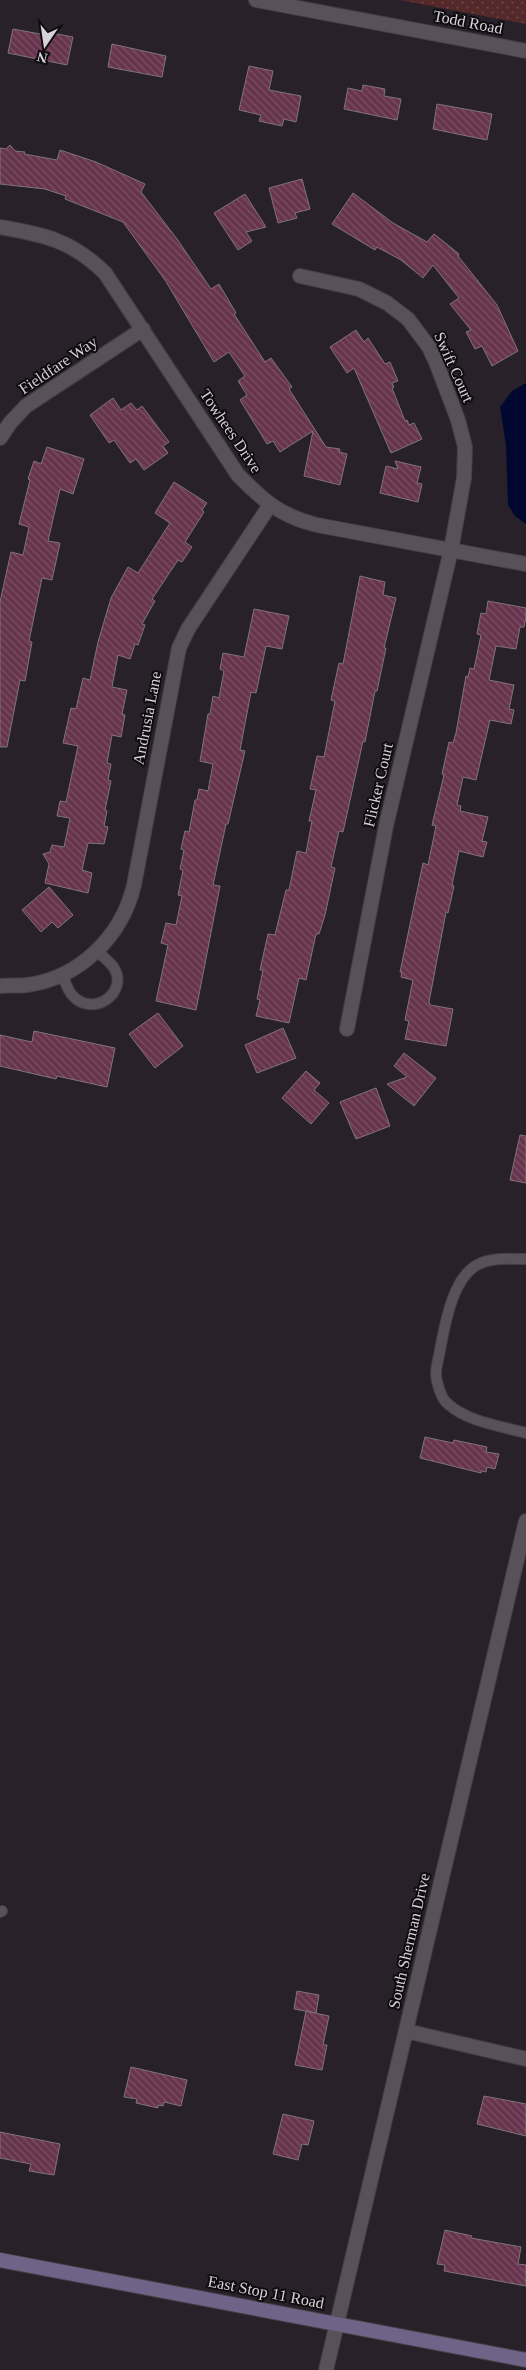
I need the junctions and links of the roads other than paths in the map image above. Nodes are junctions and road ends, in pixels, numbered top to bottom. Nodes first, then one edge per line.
1 (256, 0) edge
2 (526, 51) edge
3 (0, 227) edge
4 (300, 276) dead end
5 (143, 329) junction
6 (0, 438) edge
7 (270, 505) junction
8 (451, 550) junction
9 (526, 564) edge
10 (97, 951) junction
11 (62, 974) junction
12 (0, 986) edge
13 (347, 1029) dead end
14 (526, 1259) edge
15 (526, 1433) edge
16 (526, 1521) edge
17 (406, 2030) junction
18 (526, 2059) edge
19 (0, 2260) edge
20 (337, 2323) junction
21 (526, 2360) edge
22 (326, 2370) edge

1 - 2 street, Todd Road
3 - 5 street, Towhees Drive
4 - 8 street, Swift Court
5 - 6 street, Fieldfare Way
5 - 7 street, Towhees Drive
7 - 8 street, Towhees Drive
7 - 10 street, Andrusia Lane
8 - 9 street, Towhees Drive
8 - 13 street, Flicker Court
10 - 11 street, Andrusia Lane
10 - 11 lane
11 - 12 street, Andrusia Lane
14 - 15 lane
16 - 17 street, South Sherman Drive
17 - 18 street
17 - 20 street, South Sherman Drive
19 - 20 main road, East Stop 11 Road
20 - 21 main road, East Stop 11 Road
20 - 22 street, South Sherman Drive

